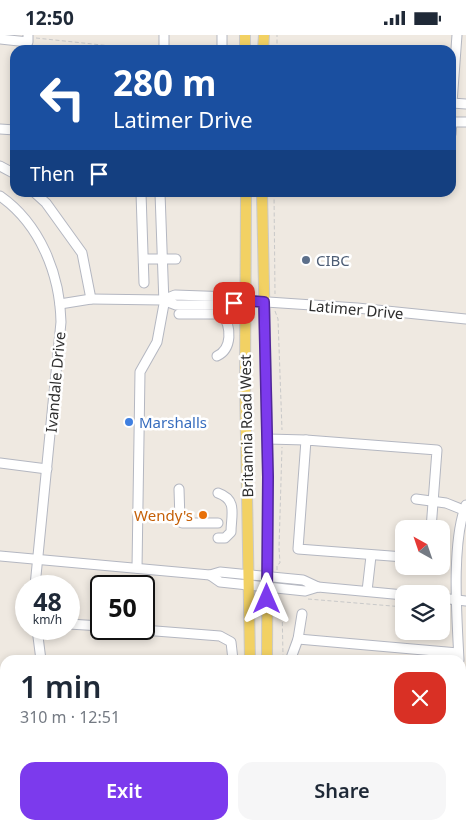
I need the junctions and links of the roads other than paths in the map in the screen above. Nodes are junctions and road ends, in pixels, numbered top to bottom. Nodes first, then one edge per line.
1 (457, 35) edge
2 (28, 36) edge
3 (0, 39) edge
4 (456, 49) edge
5 (0, 196) edge
6 (40, 197) edge
7 (141, 197) edge
8 (160, 197) edge
9 (246, 197) edge
10 (262, 197) edge
11 (144, 259) junction
12 (161, 259) junction
13 (176, 259) dead end
14 (144, 283) dead end
15 (91, 299) junction
16 (163, 299) junction
17 (241, 301) junction
18 (264, 302) junction
19 (60, 304) junction
20 (207, 313) junction
21 (466, 319) edge
22 (216, 356) dead end
23 (267, 439) junction
24 (306, 440) junction
25 (0, 463) edge
26 (47, 469) junction
27 (179, 489) dead end
28 (218, 493) dead end
29 (416, 499) dead end
30 (433, 501) junction
31 (465, 509) edge
32 (432, 520) edge
33 (218, 523) dead end
34 (218, 538) dead end
35 (371, 555) junction
36 (0, 556) edge
37 (395, 556) edge
38 (38, 560) junction
39 (137, 568) junction
40 (36, 575) edge
41 (248, 580) junction
42 (267, 582) junction
43 (367, 591) junction
44 (395, 594) edge
45 (461, 600) edge
46 (302, 614) dead end
47 (155, 631) edge
48 (298, 639) junction
49 (38, 640) edge
50 (40, 655) edge
51 (232, 655) edge
52 (250, 655) edge
53 (267, 655) edge
54 (289, 655) edge
55 (450, 655) edge
56 (459, 655) edge

1 - 4 street
2 - 3 street
5 - 19 street, Ivandale Drive
6 - 15 street
7 - 11 street
8 - 12 street
9 - 17 main road, Britannia Road West
10 - 18 main road, Britannia Road West
11 - 12 street
11 - 14 street
12 - 13 street
12 - 16 street
15 - 16 street, Latimer Drive
15 - 19 street, Latimer Drive
16 - 17 street, Latimer Drive
16 - 39 street
17 - 18 street, Latimer Drive
17 - 41 main road, Britannia Road West
18 - 21 street, Latimer Drive
18 - 23 main road, Britannia Road West
19 - 26 street, Ivandale Drive
20 - 20 street
20 - 22 street
23 - 24 street
23 - 42 main road, Britannia Road West
24 - 30 street
24 - 35 street
25 - 26 street
26 - 38 street, Ivandale Drive
27 - 33 street
28 - 34 street
29 - 30 street
30 - 31 street
30 - 32 street
31 - 45 street
35 - 37 street
35 - 43 street
36 - 38 street
38 - 39 street
38 - 40 street, Ivandale Drive
39 - 41 street
41 - 42 street
41 - 52 main road, Britannia Road West
42 - 43 street
42 - 53 main road, Britannia Road West
43 - 44 street
45 - 56 street
46 - 48 street
47 - 51 street
48 - 54 street
48 - 55 street
49 - 50 street

